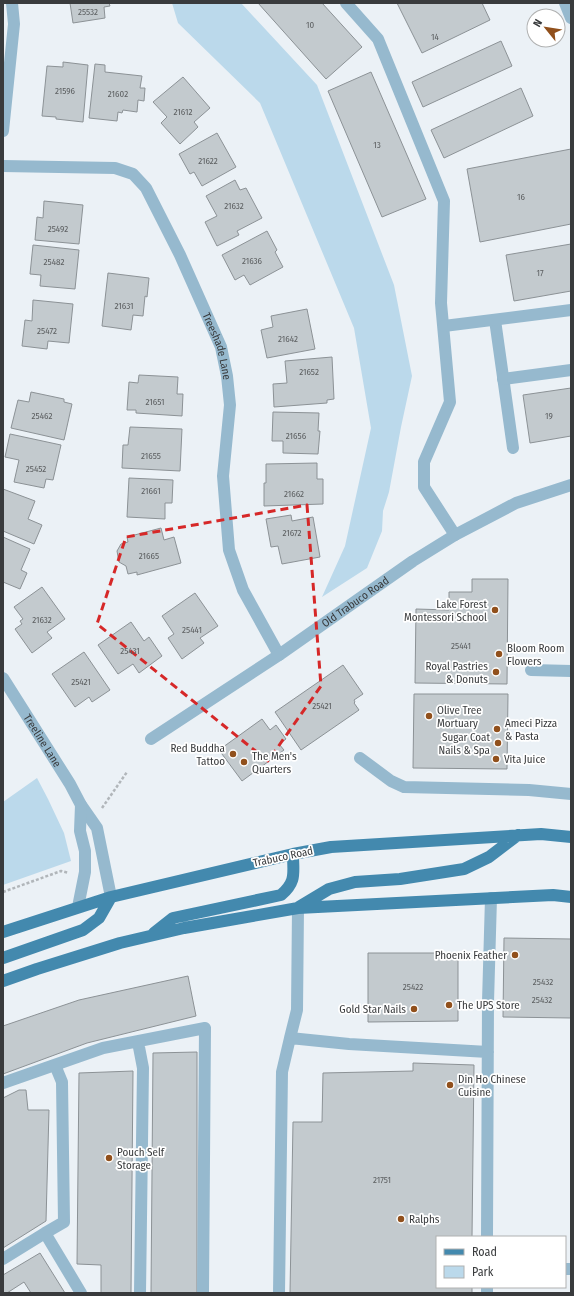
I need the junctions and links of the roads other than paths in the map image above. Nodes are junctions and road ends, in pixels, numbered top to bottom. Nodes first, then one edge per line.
1 (12, 3) edge
2 (346, 3) edge
3 (565, 3) edge
4 (571, 18) edge
5 (3, 131) edge
6 (3, 166) edge
7 (571, 310) edge
8 (494, 320) junction
9 (444, 326) junction
10 (571, 370) edge
11 (503, 379) junction
12 (514, 448) dead end
13 (571, 485) edge
14 (455, 535) junction
15 (279, 655) junction
16 (531, 670) dead end
17 (571, 672) edge
18 (3, 678) edge
19 (151, 739) dead end
20 (360, 758) dead end
21 (571, 794) edge
22 (80, 805) junction
23 (518, 835) junction
24 (571, 837) edge
25 (293, 854) junction
26 (111, 897) junction
27 (571, 897) edge
28 (491, 898) junction
29 (78, 907) junction
30 (298, 908) junction
31 (3, 932) edge
32 (152, 935) junction
33 (3, 958) edge
34 (3, 981) edge
35 (290, 1038) junction
36 (138, 1042) junction
37 (488, 1052) junction
38 (56, 1065) junction
39 (3, 1083) edge
40 (45, 1233) junction
41 (487, 1236) edge
42 (3, 1259) edge
43 (81, 1293) edge
44 (140, 1293) edge
45 (203, 1293) edge
46 (279, 1293) edge

1 - 5 street
2 - 9 street
3 - 4 street
6 - 15 street, Treeshade Lane
7 - 8 street
8 - 9 street
8 - 11 street
9 - 14 street
10 - 11 street
11 - 12 street
13 - 14 street, Old Trabuco Road
14 - 15 street, Old Trabuco Road
15 - 19 street, Old Trabuco Road
16 - 17 street
18 - 22 street, Treeline Lane
20 - 21 street
22 - 26 street, Treeline Lane
22 - 29 street, Treeline Lane
23 - 24 main road, Trabuco Road
23 - 25 main road, Trabuco Road
23 - 30 main road
25 - 26 main road, Trabuco Road
25 - 32 main road
26 - 29 main road, Trabuco Road
26 - 33 main road
27 - 28 main road
28 - 30 main road
28 - 37 street
29 - 31 main road, Trabuco Road
30 - 32 main road
30 - 35 street
32 - 34 main road
35 - 37 street
35 - 46 street
36 - 38 street
36 - 44 street
36 - 45 street
37 - 41 street
38 - 39 street
38 - 40 street
40 - 42 street
40 - 43 street

